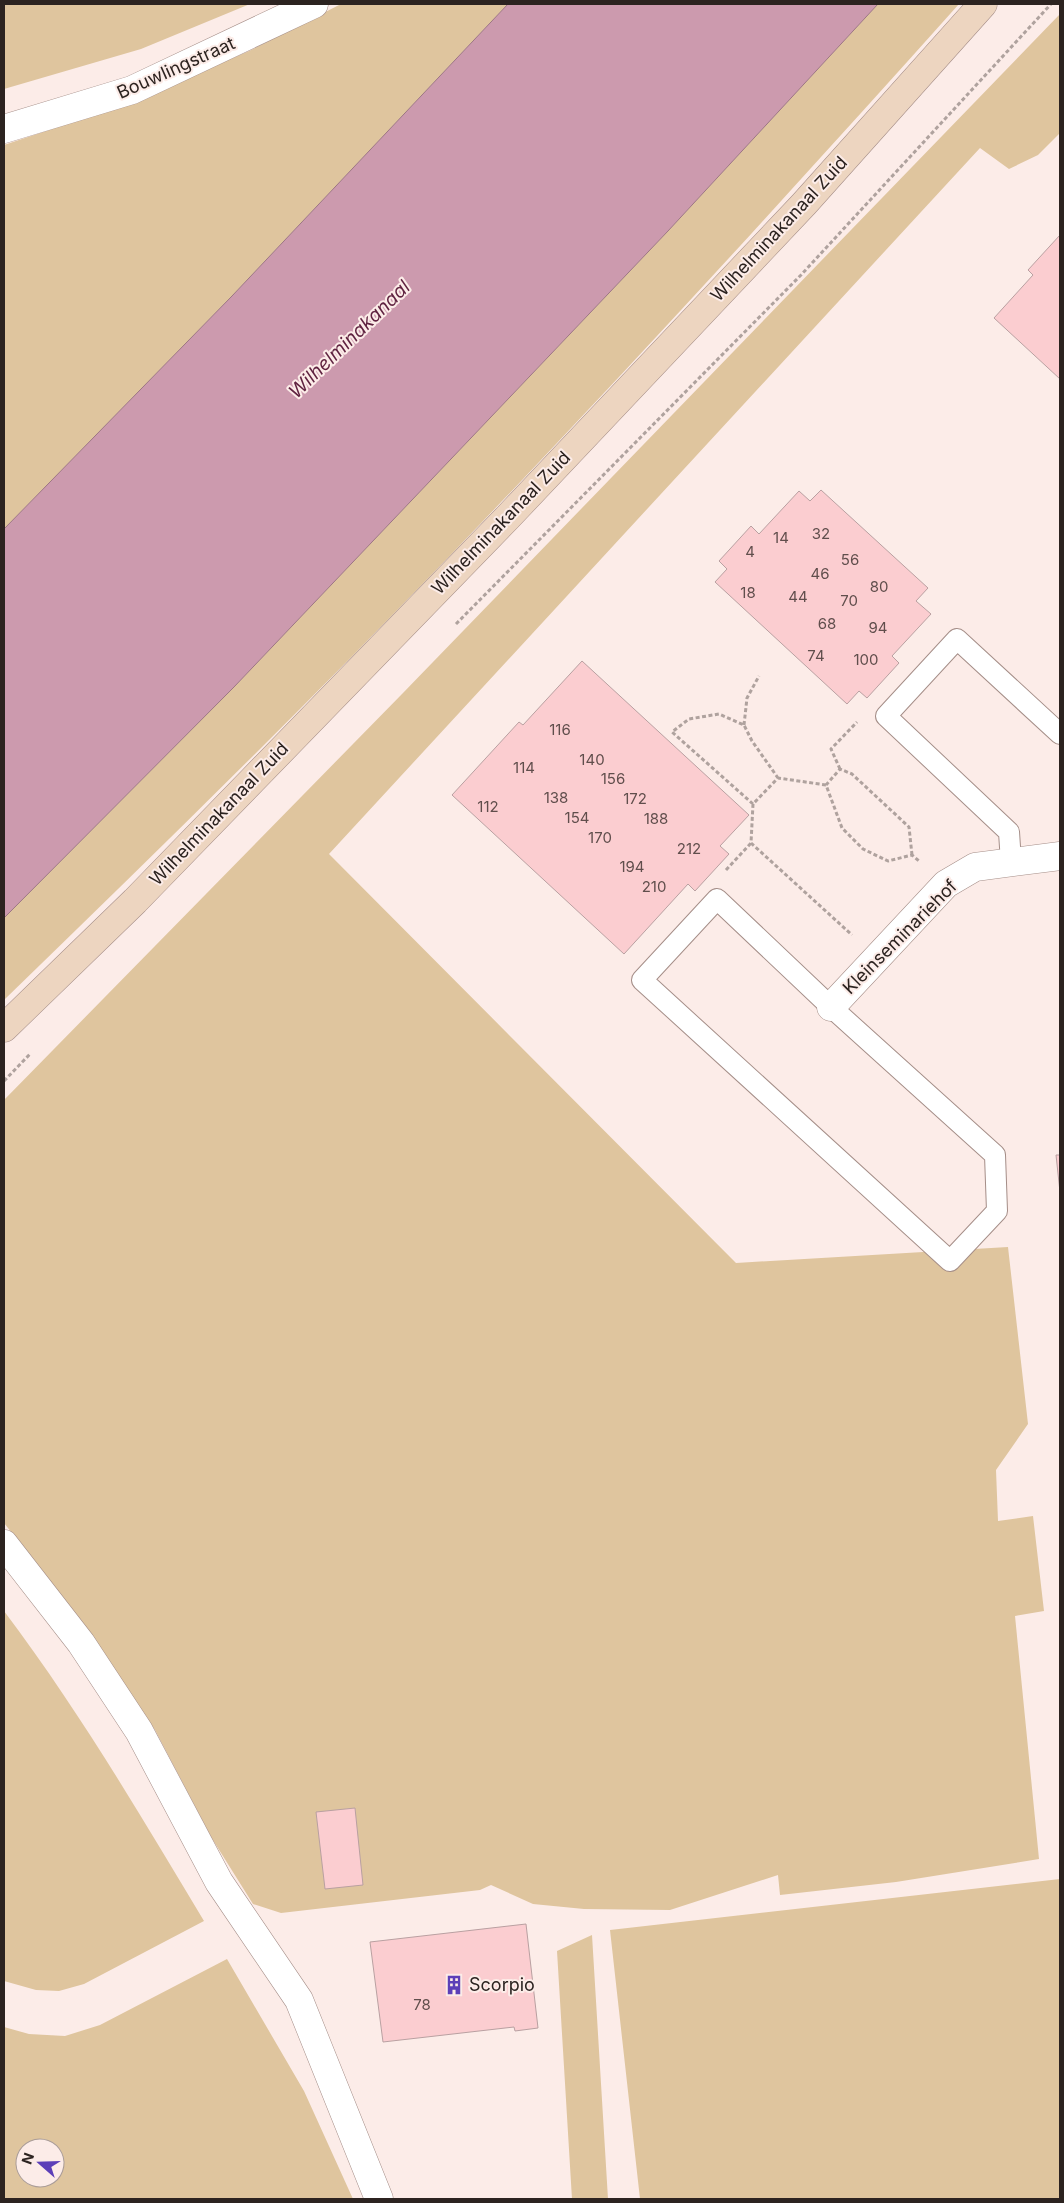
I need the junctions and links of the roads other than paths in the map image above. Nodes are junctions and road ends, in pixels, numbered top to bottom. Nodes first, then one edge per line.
1 (314, 4) edge
2 (983, 4) edge
3 (4, 129) edge
4 (1060, 734) edge
5 (1060, 856) edge
6 (1011, 862) junction
7 (831, 1007) junction
8 (4, 1028) edge
9 (4, 1544) edge
10 (379, 2199) edge

1 - 3 street, Bouwlingstraat
2 - 8 street, Wilhelminakanaal Zuid
4 - 6 lane
5 - 6 street, Kleinseminariehof
6 - 7 street, Kleinseminariehof
7 - 7 lane
9 - 10 street

